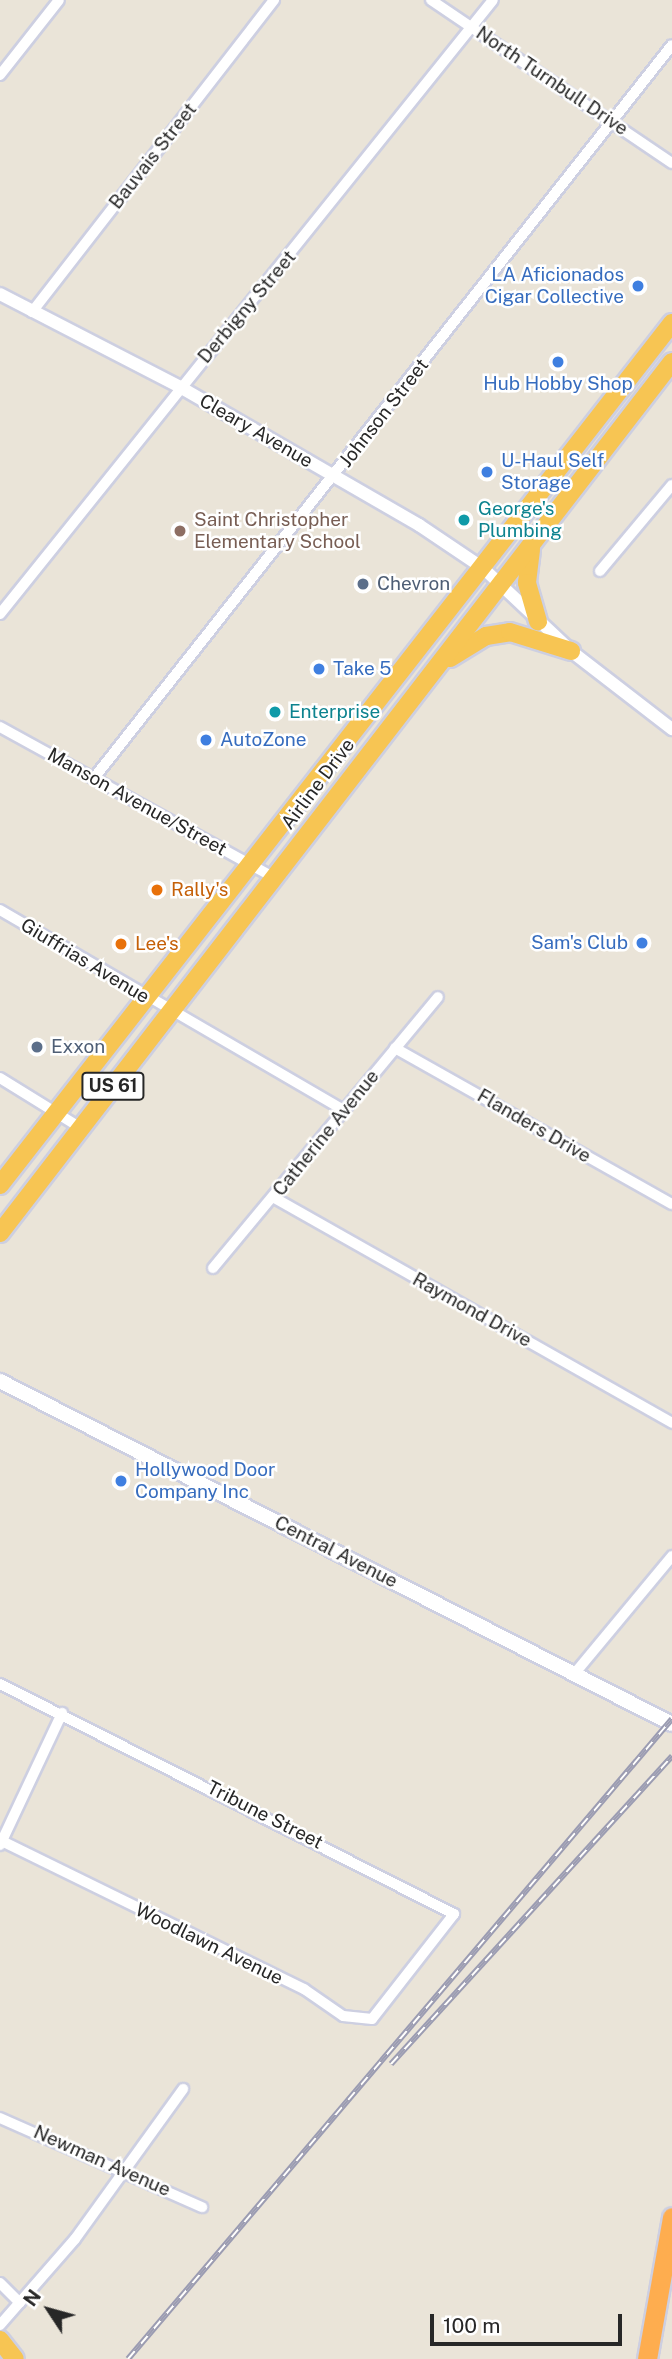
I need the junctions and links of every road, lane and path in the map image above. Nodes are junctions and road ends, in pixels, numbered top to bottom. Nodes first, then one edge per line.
1 (59, 0) edge
2 (274, 0) edge
3 (431, 0) edge
4 (493, 0) edge
5 (472, 27) junction
6 (672, 45) edge
7 (0, 75) edge
8 (612, 122) junction
9 (672, 163) edge
10 (0, 294) edge
11 (32, 312) junction
12 (672, 323) edge
13 (672, 362) edge
14 (180, 387) junction
15 (334, 476) junction
16 (672, 485) edge
17 (533, 544) junction
18 (483, 568) junction
19 (600, 571) dead end
20 (502, 585) junction
21 (0, 614) edge
22 (538, 621) junction
23 (571, 651) junction
24 (435, 667) junction
25 (0, 727) edge
26 (672, 729) edge
27 (94, 778) junction
28 (251, 864) junction
29 (273, 877) junction
30 (0, 910) edge
31 (147, 998) junction
32 (438, 998) dead end
33 (170, 1012) junction
34 (395, 1048) junction
35 (0, 1078) edge
36 (59, 1110) junction
37 (343, 1110) junction
38 (81, 1128) junction
39 (2, 1179) edge
40 (273, 1197) junction
41 (672, 1204) edge
42 (0, 1233) edge
43 (213, 1268) dead end
44 (0, 1381) edge
45 (672, 1423) edge
46 (672, 1556) edge
47 (575, 1673) junction
48 (0, 1684) edge
49 (62, 1713) junction
50 (672, 1724) edge
51 (1, 1842) edge
52 (406, 1980) joint
53 (183, 2089) dead end
54 (0, 2118) edge
55 (128, 2170) junction
56 (202, 2207) dead end
57 (672, 2217) edge
58 (0, 2283) edge
59 (20, 2303) junction
60 (0, 2325) edge
61 (0, 2340) edge
62 (15, 2359) edge
63 (647, 2359) edge

1 - 7 street
2 - 11 street, Bauvais Street
3 - 5 street, North Turnbull Drive
4 - 5 street, Derbigny Street
5 - 8 street, North Turnbull Drive
5 - 14 street, Derbigny Street
6 - 8 street, Johnson Street
8 - 9 street, North Turnbull Drive
8 - 15 street, Johnson Street
10 - 11 street, Cleary Avenue
11 - 14 street, Cleary Avenue
12 - 18 highway, Airline Drive / US 61
13 - 17 highway, Airline Drive / US 61
14 - 15 street, Cleary Avenue
14 - 21 street, Derbigny Street
15 - 18 street, Cleary Avenue
15 - 27 street, Johnson Street
16 - 19 street
17 - 20 highway, Airline Drive / US 61
17 - 22 highway
18 - 20 street, Cleary Avenue
18 - 28 highway, Airline Drive / US 61
20 - 22 street, Cleary Avenue
20 - 24 highway, Airline Drive / US 61
22 - 23 street, Cleary Avenue
23 - 24 highway
23 - 26 street, Cleary Avenue
24 - 29 highway, Airline Drive / US 61
25 - 27 street, Manson Avenue/Street
27 - 28 street, Manson Avenue/Street
28 - 29 street, Manson Avenue/Street
28 - 31 highway, Airline Drive / US 61
29 - 33 highway, Airline Drive / US 61
30 - 31 street, Giuffrias Avenue
31 - 33 street, Giuffrias Avenue
31 - 36 highway, Airline Drive / US 61
32 - 34 street, Catherine Avenue
33 - 37 street, Giuffrias Avenue
33 - 38 highway, Airline Drive / US 61
34 - 37 street, Catherine Avenue
34 - 41 street, Flanders Drive
35 - 36 street
36 - 38 street
36 - 39 highway, Airline Drive / US 61
37 - 40 street, Catherine Avenue
38 - 42 highway, Airline Drive / US 61
40 - 43 street, Catherine Avenue
40 - 45 street, Raymond Drive
44 - 47 main road, Central Avenue
46 - 47 street
47 - 50 main road, Central Avenue
48 - 49 street, Tribune Street
49 - 51 street
49 - 52 street, Tribune Street
51 - 52 street, Woodlawn Avenue
53 - 55 street
54 - 55 street, Newman Avenue
55 - 56 street, Newman Avenue
55 - 59 street
57 - 63 highway
58 - 59 street
59 - 60 street
61 - 62 highway

